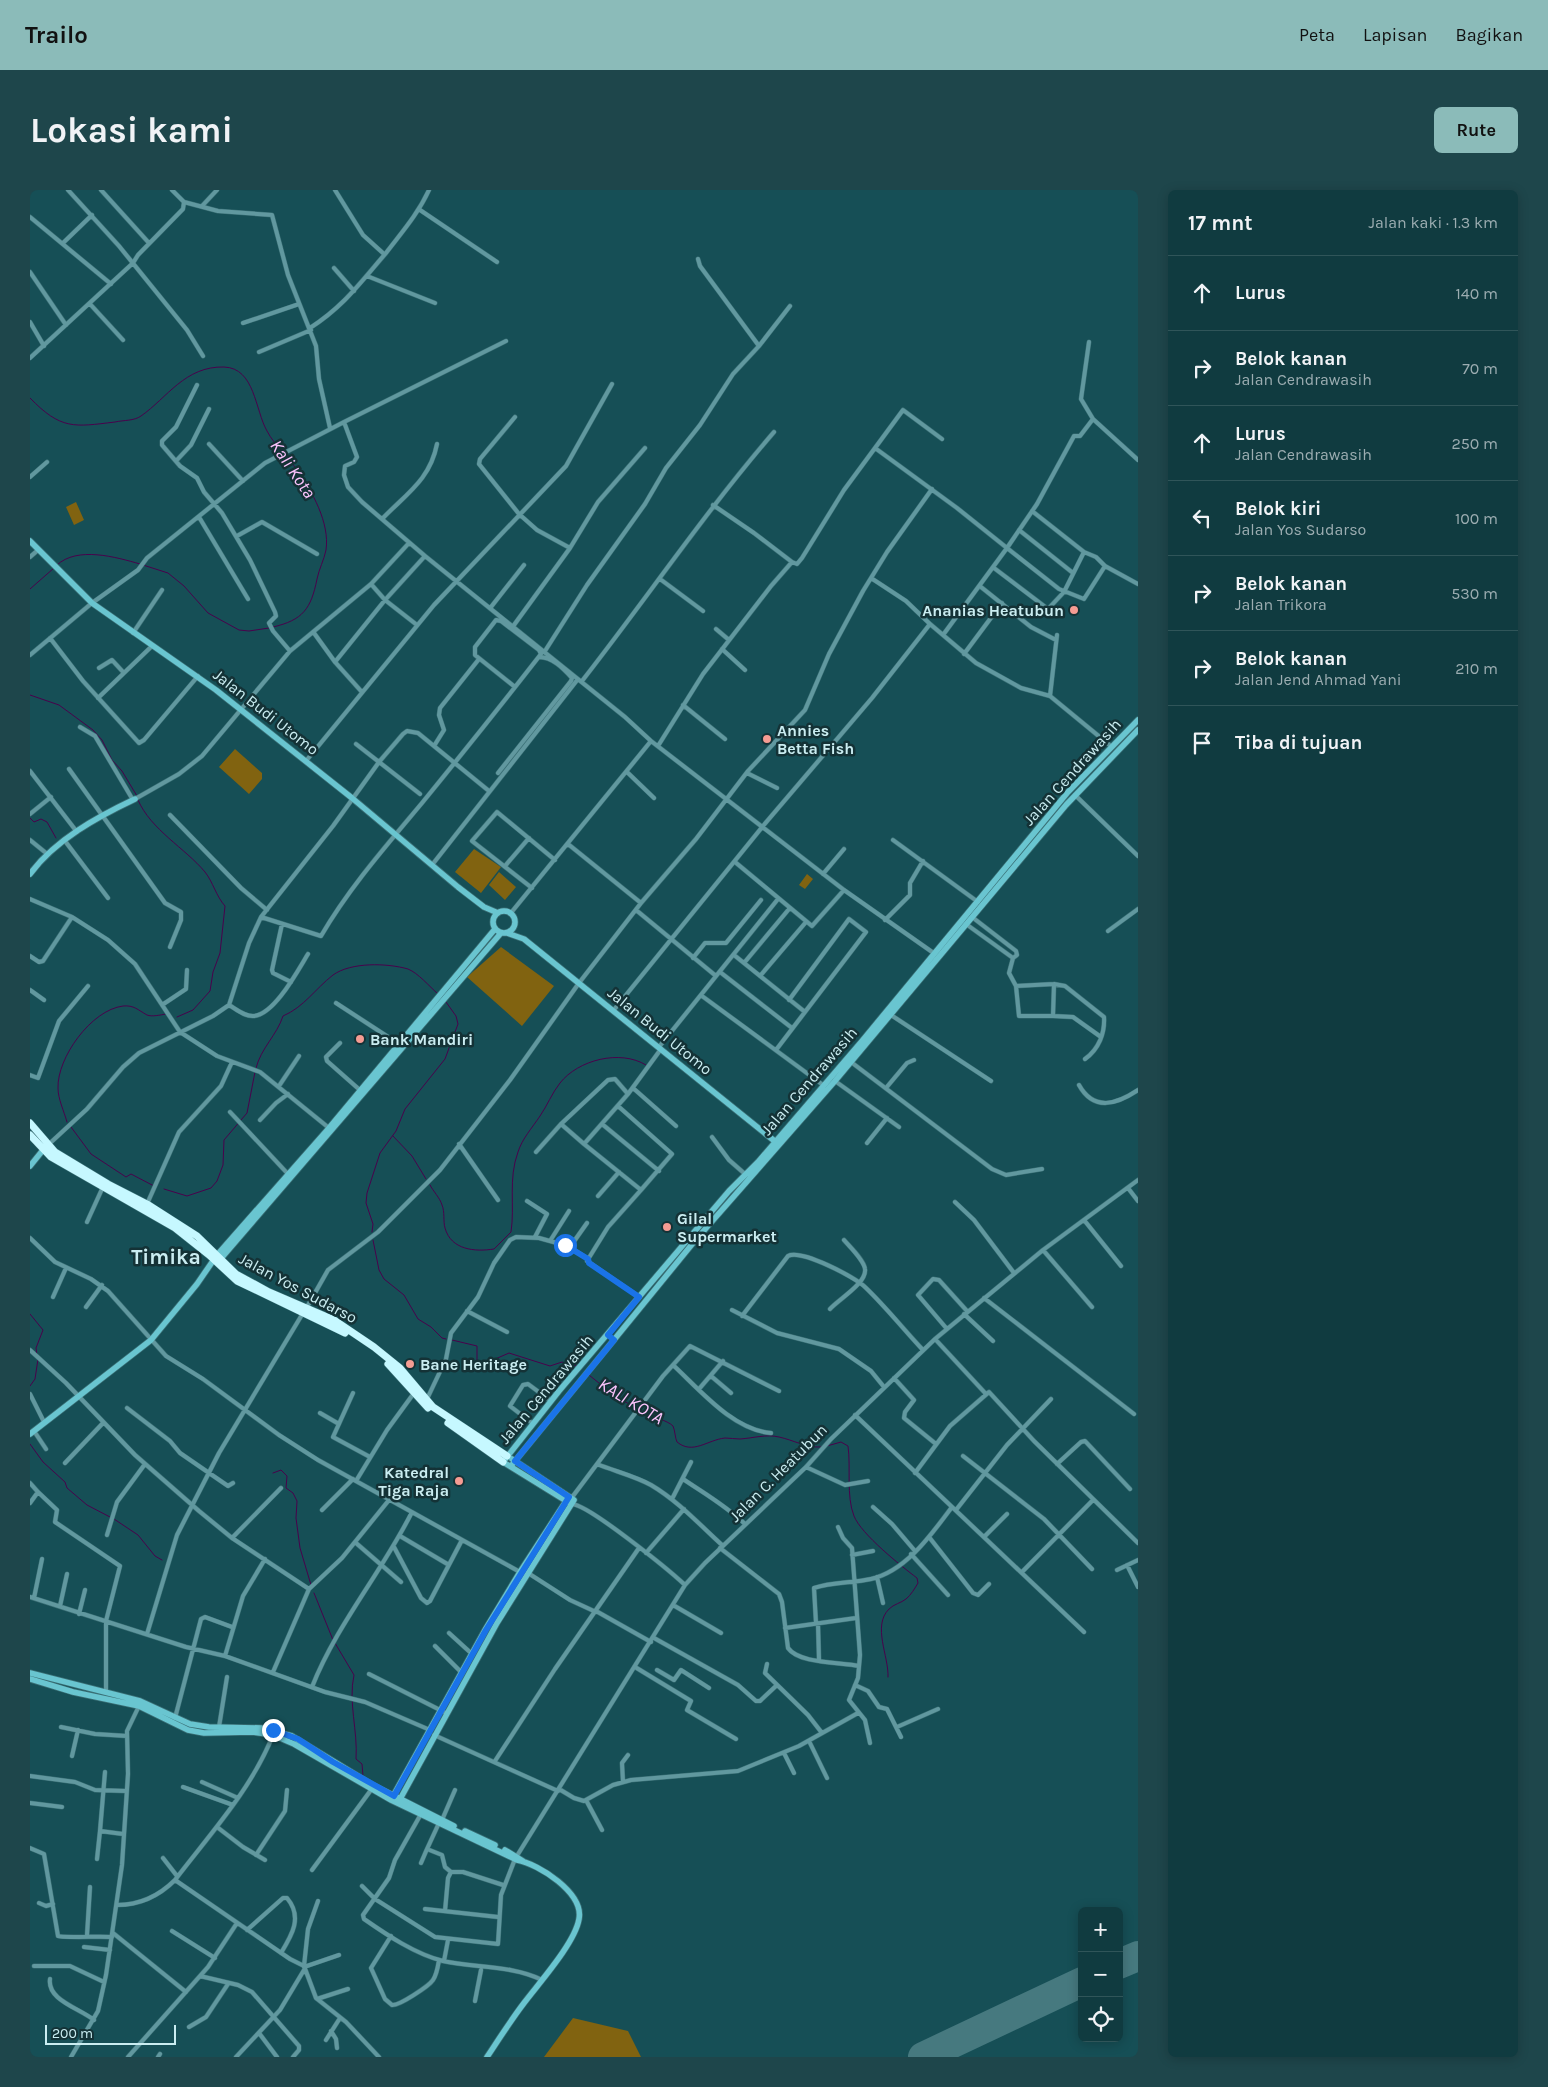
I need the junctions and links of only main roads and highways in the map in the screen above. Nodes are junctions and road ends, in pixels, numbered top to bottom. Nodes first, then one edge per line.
1 (30, 541) edge
2 (1138, 720) edge
3 (1137, 732) edge
4 (134, 799) road end
5 (30, 874) edge
6 (484, 907) junction
7 (498, 913) junction
8 (493, 920) junction
9 (514, 925) junction
10 (495, 929) junction
11 (504, 933) junction
12 (524, 939) junction
13 (362, 1092) junction
14 (30, 1123) edge
15 (30, 1135) edge
16 (778, 1144) junction
17 (45, 1148) junction
18 (30, 1166) edge
19 (691, 1241) junction
20 (216, 1260) junction
21 (608, 1335) junction
22 (614, 1340) junction
23 (415, 1391) junction
24 (559, 1391) junction
25 (567, 1396) junction
26 (32, 1432) edge
27 (505, 1459) junction
28 (513, 1464) junction
29 (523, 1572) junction
30 (30, 1673) edge
31 (30, 1679) edge
32 (443, 1712) junction
33 (209, 1730) junction
34 (432, 1733) junction
35 (392, 1798) junction
36 (399, 1801) junction
37 (440, 1822) junction
38 (487, 2057) edge

1 - 6 main road, Jalan Budi Utomo
2 - 16 main road, Jalan Cendrawasih
3 - 16 main road, Jalan Cendrawasih
4 - 5 main road
6 - 7 main road, Jalan Budi Utomo
6 - 8 main road, Jalan Budi Utomo
7 - 8 main road
7 - 9 main road
8 - 10 main road
9 - 11 main road
9 - 12 main road, Jalan Budi Utomo
10 - 11 main road
10 - 13 main road
11 - 12 main road, Jalan Budi Utomo
11 - 13 main road
12 - 16 main road, Jalan Budi Utomo
13 - 20 main road
13 - 20 main road
14 - 17 highway, Jalan Yos Sudarso
15 - 17 highway, Jalan Yos Sudarso
16 - 19 main road, Jalan Cendrawasih
16 - 19 main road, Jalan Cendrawasih
17 - 18 main road
17 - 20 highway, Jalan Yos Sudarso
17 - 20 highway, Jalan Yos Sudarso
19 - 21 main road, Jalan Cendrawasih
19 - 22 main road, Jalan Cendrawasih
20 - 23 highway, Jalan Yos Sudarso
20 - 26 main road
21 - 22 main road
21 - 24 main road, Jalan Cendrawasih
22 - 25 main road, Jalan Cendrawasih
23 - 27 highway, Jalan Yos Sudarso
23 - 27 highway, Jalan Yos Sudarso
24 - 25 main road
24 - 27 main road, Jalan Cendrawasih
25 - 28 main road, Jalan Cendrawasih
27 - 28 main road, Jalan Yos Sudarso
28 - 29 main road, Jalan Yos Sudarso
29 - 32 main road
29 - 32 main road
30 - 33 main road
31 - 33 main road
32 - 34 main road
33 - 35 main road
33 - 35 main road
34 - 35 main road
34 - 36 main road
35 - 36 main road
36 - 37 main road
36 - 37 main road
37 - 38 main road

